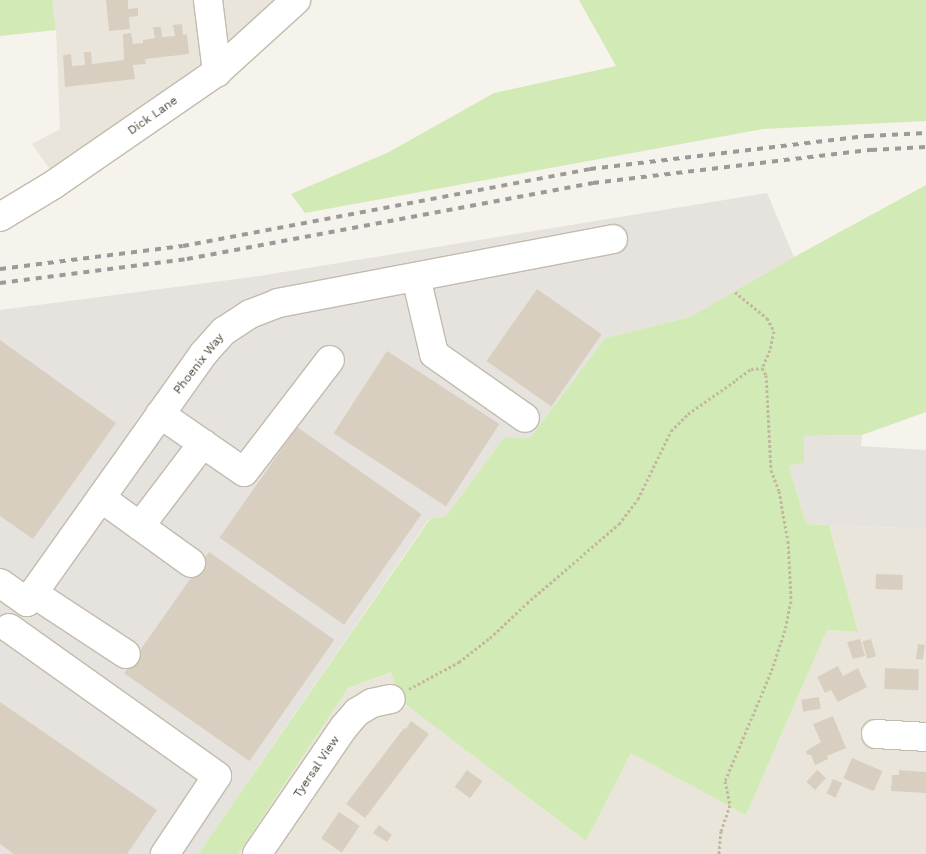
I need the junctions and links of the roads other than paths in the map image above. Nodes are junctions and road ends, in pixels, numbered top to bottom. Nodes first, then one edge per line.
1 (208, 0) edge
2 (296, 0) edge
3 (217, 72) junction
4 (0, 217) edge
5 (613, 239) dead end
6 (416, 277) junction
7 (330, 360) dead end
8 (160, 414) junction
9 (525, 418) dead end
10 (203, 444) junction
11 (101, 498) junction
12 (140, 526) junction
13 (191, 563) dead end
14 (0, 583) edge
15 (30, 597) junction
16 (4, 634) edge
17 (126, 654) dead end
18 (391, 699) road end
19 (876, 734) dead end
20 (926, 737) edge
21 (165, 854) edge
22 (257, 854) edge

1 - 3 street
2 - 3 street, Dick Lane
3 - 4 street, Dick Lane
5 - 6 street, Phoenix Way
6 - 8 street, Phoenix Way
6 - 9 street
7 - 10 street
8 - 10 street
8 - 11 street, Phoenix Way
10 - 12 street
11 - 12 street
11 - 15 street, Phoenix Way
12 - 13 street
14 - 15 street
15 - 16 street, Phoenix Way
15 - 17 street
16 - 21 street
18 - 22 street, Tyersal View
19 - 20 street

